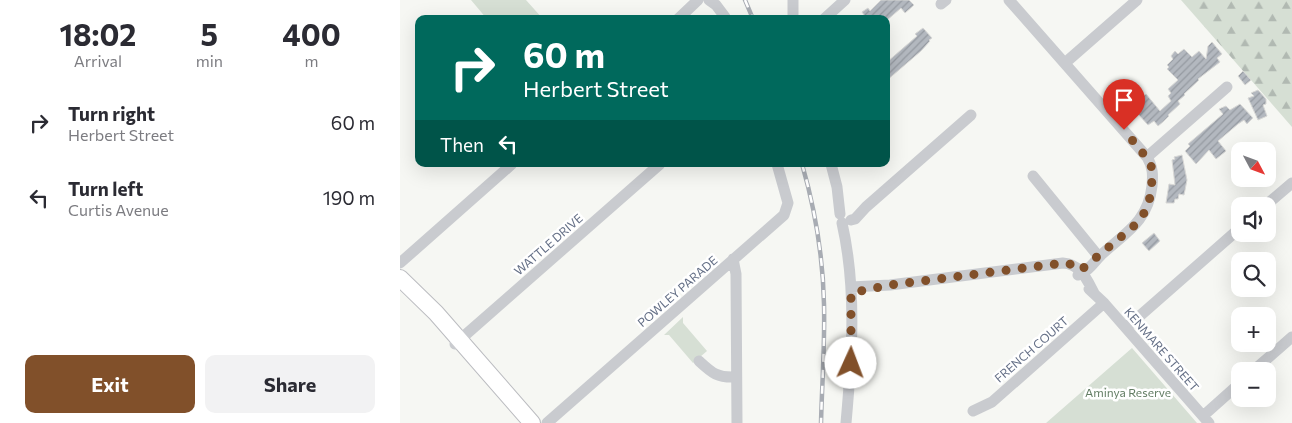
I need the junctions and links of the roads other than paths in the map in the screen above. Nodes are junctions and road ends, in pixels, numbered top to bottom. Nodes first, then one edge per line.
1 (698, 0) edge
2 (709, 0) edge
3 (718, 0) edge
4 (793, 0) edge
5 (845, 0) edge
6 (1009, 0) edge
7 (1137, 0) edge
8 (682, 15) edge
9 (723, 15) edge
10 (724, 15) edge
11 (793, 15) edge
12 (828, 15) edge
13 (1064, 63) junction
14 (1226, 87) dead end
15 (971, 116) dead end
16 (1147, 157) junction
17 (509, 167) edge
18 (657, 167) edge
19 (778, 167) edge
20 (832, 167) edge
21 (1033, 176) dead end
22 (1292, 183) edge
23 (1276, 197) edge
24 (847, 217) junction
25 (1231, 236) edge
26 (1098, 257) junction
27 (400, 263) edge
28 (728, 263) junction
29 (1081, 273) junction
30 (400, 279) edge
31 (851, 290) junction
32 (1104, 303) junction
33 (1126, 328) junction
34 (1292, 337) edge
35 (456, 342) junction
36 (699, 361) dead end
37 (1263, 362) edge
38 (736, 377) junction
39 (1231, 393) edge
40 (973, 411) dead end
41 (1206, 419) edge
42 (520, 423) edge
43 (532, 423) edge
44 (548, 423) edge
45 (736, 423) edge
46 (846, 423) edge

1 - 8 street
2 - 9 street
3 - 10 street
4 - 11 street
5 - 12 street
6 - 13 street
7 - 13 street
13 - 16 street
14 - 16 street
15 - 24 street
16 - 26 street
17 - 27 street
18 - 35 street, WATTLE DRIVE
19 - 28 street, POWLEY PARADE
20 - 24 street
21 - 26 street
22 - 23 street
24 - 31 street
25 - 33 street
26 - 29 street
28 - 38 street
28 - 44 street, POWLEY PARADE
29 - 31 street, KENMARE STREET
29 - 32 street, KENMARE STREET
30 - 35 highway
31 - 46 street
32 - 33 street, KENMARE STREET
32 - 40 street, FRENCH COURT
33 - 41 street, KENMARE STREET
34 - 37 street
35 - 42 highway
35 - 43 highway
36 - 38 street
38 - 45 street
39 - 41 street

